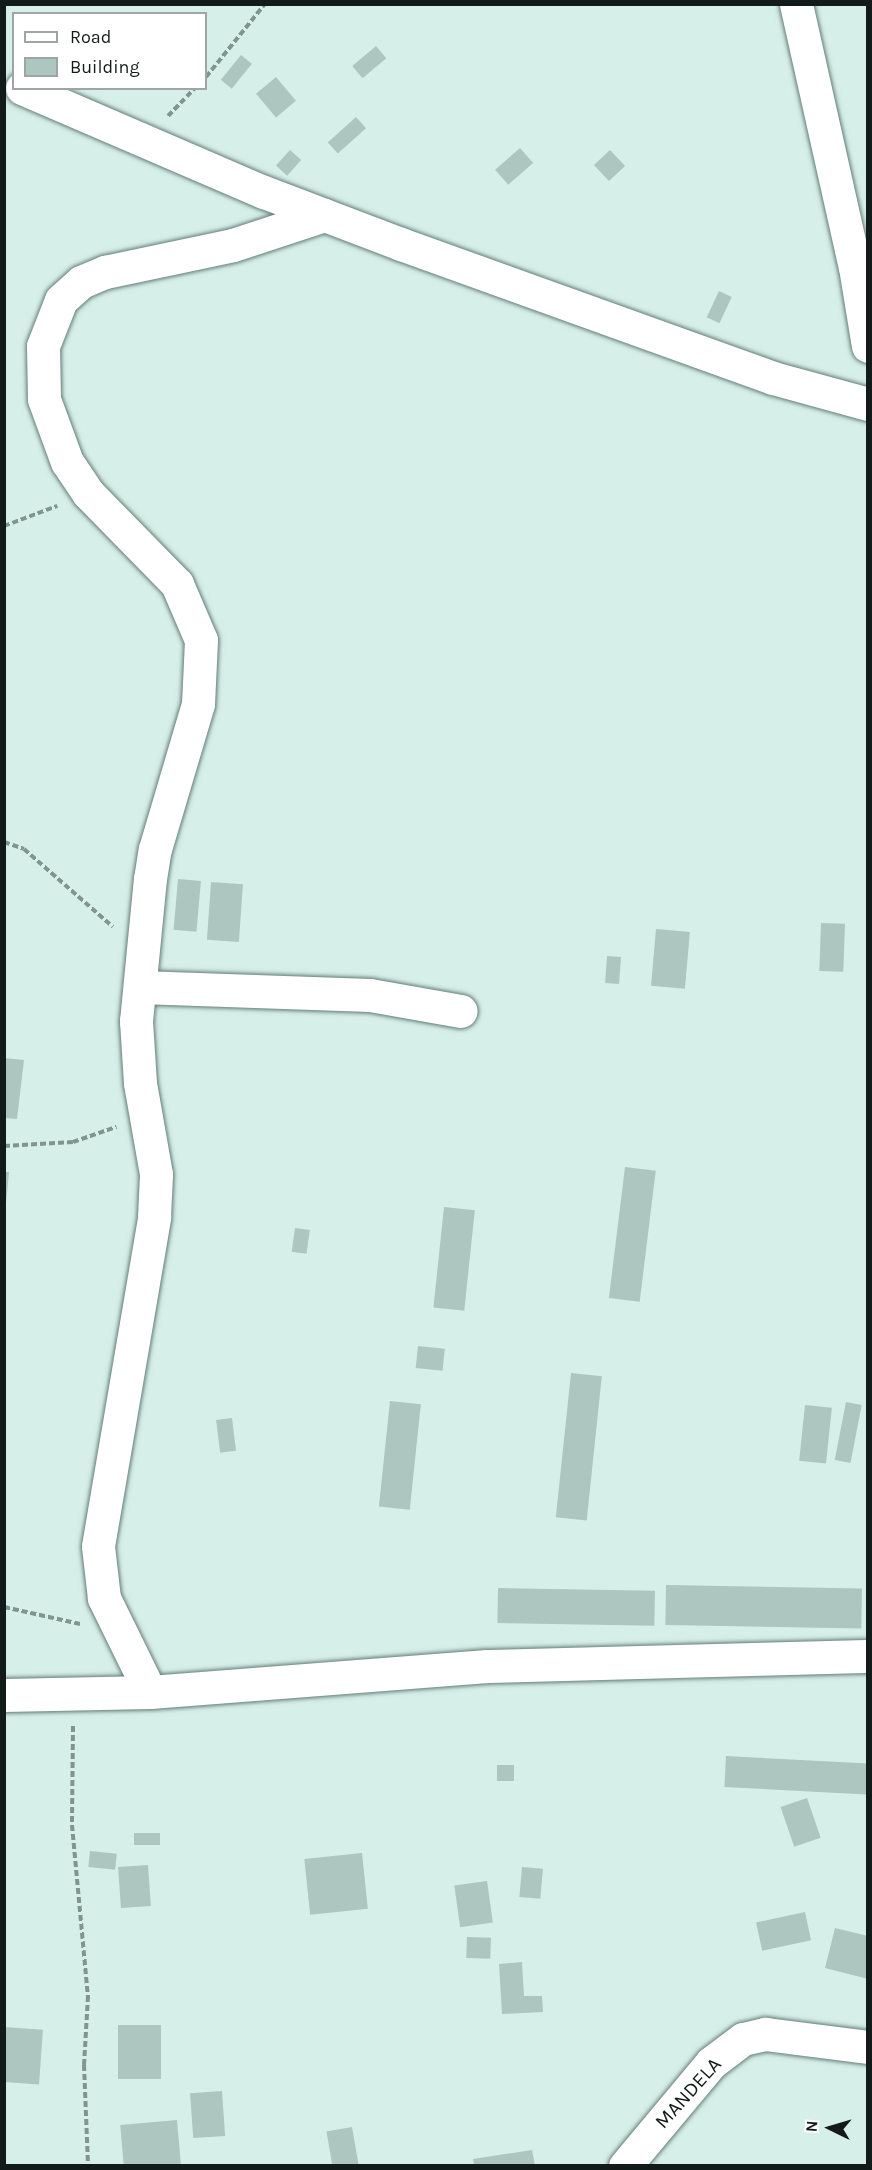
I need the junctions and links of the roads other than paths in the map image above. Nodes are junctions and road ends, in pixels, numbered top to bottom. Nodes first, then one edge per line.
1 (796, 4) edge
2 (27, 90) edge
3 (324, 215) junction
4 (867, 346) edge
5 (867, 404) edge
6 (140, 987) junction
7 (461, 1011) dead end
8 (867, 1656) edge
9 (150, 1692) junction
10 (4, 1695) edge
11 (867, 2047) edge
12 (625, 2166) edge

1 - 4 street
2 - 3 street
3 - 5 street
3 - 6 street
6 - 7 street
6 - 9 street
8 - 9 street
9 - 10 street
11 - 12 street, MANDELA

